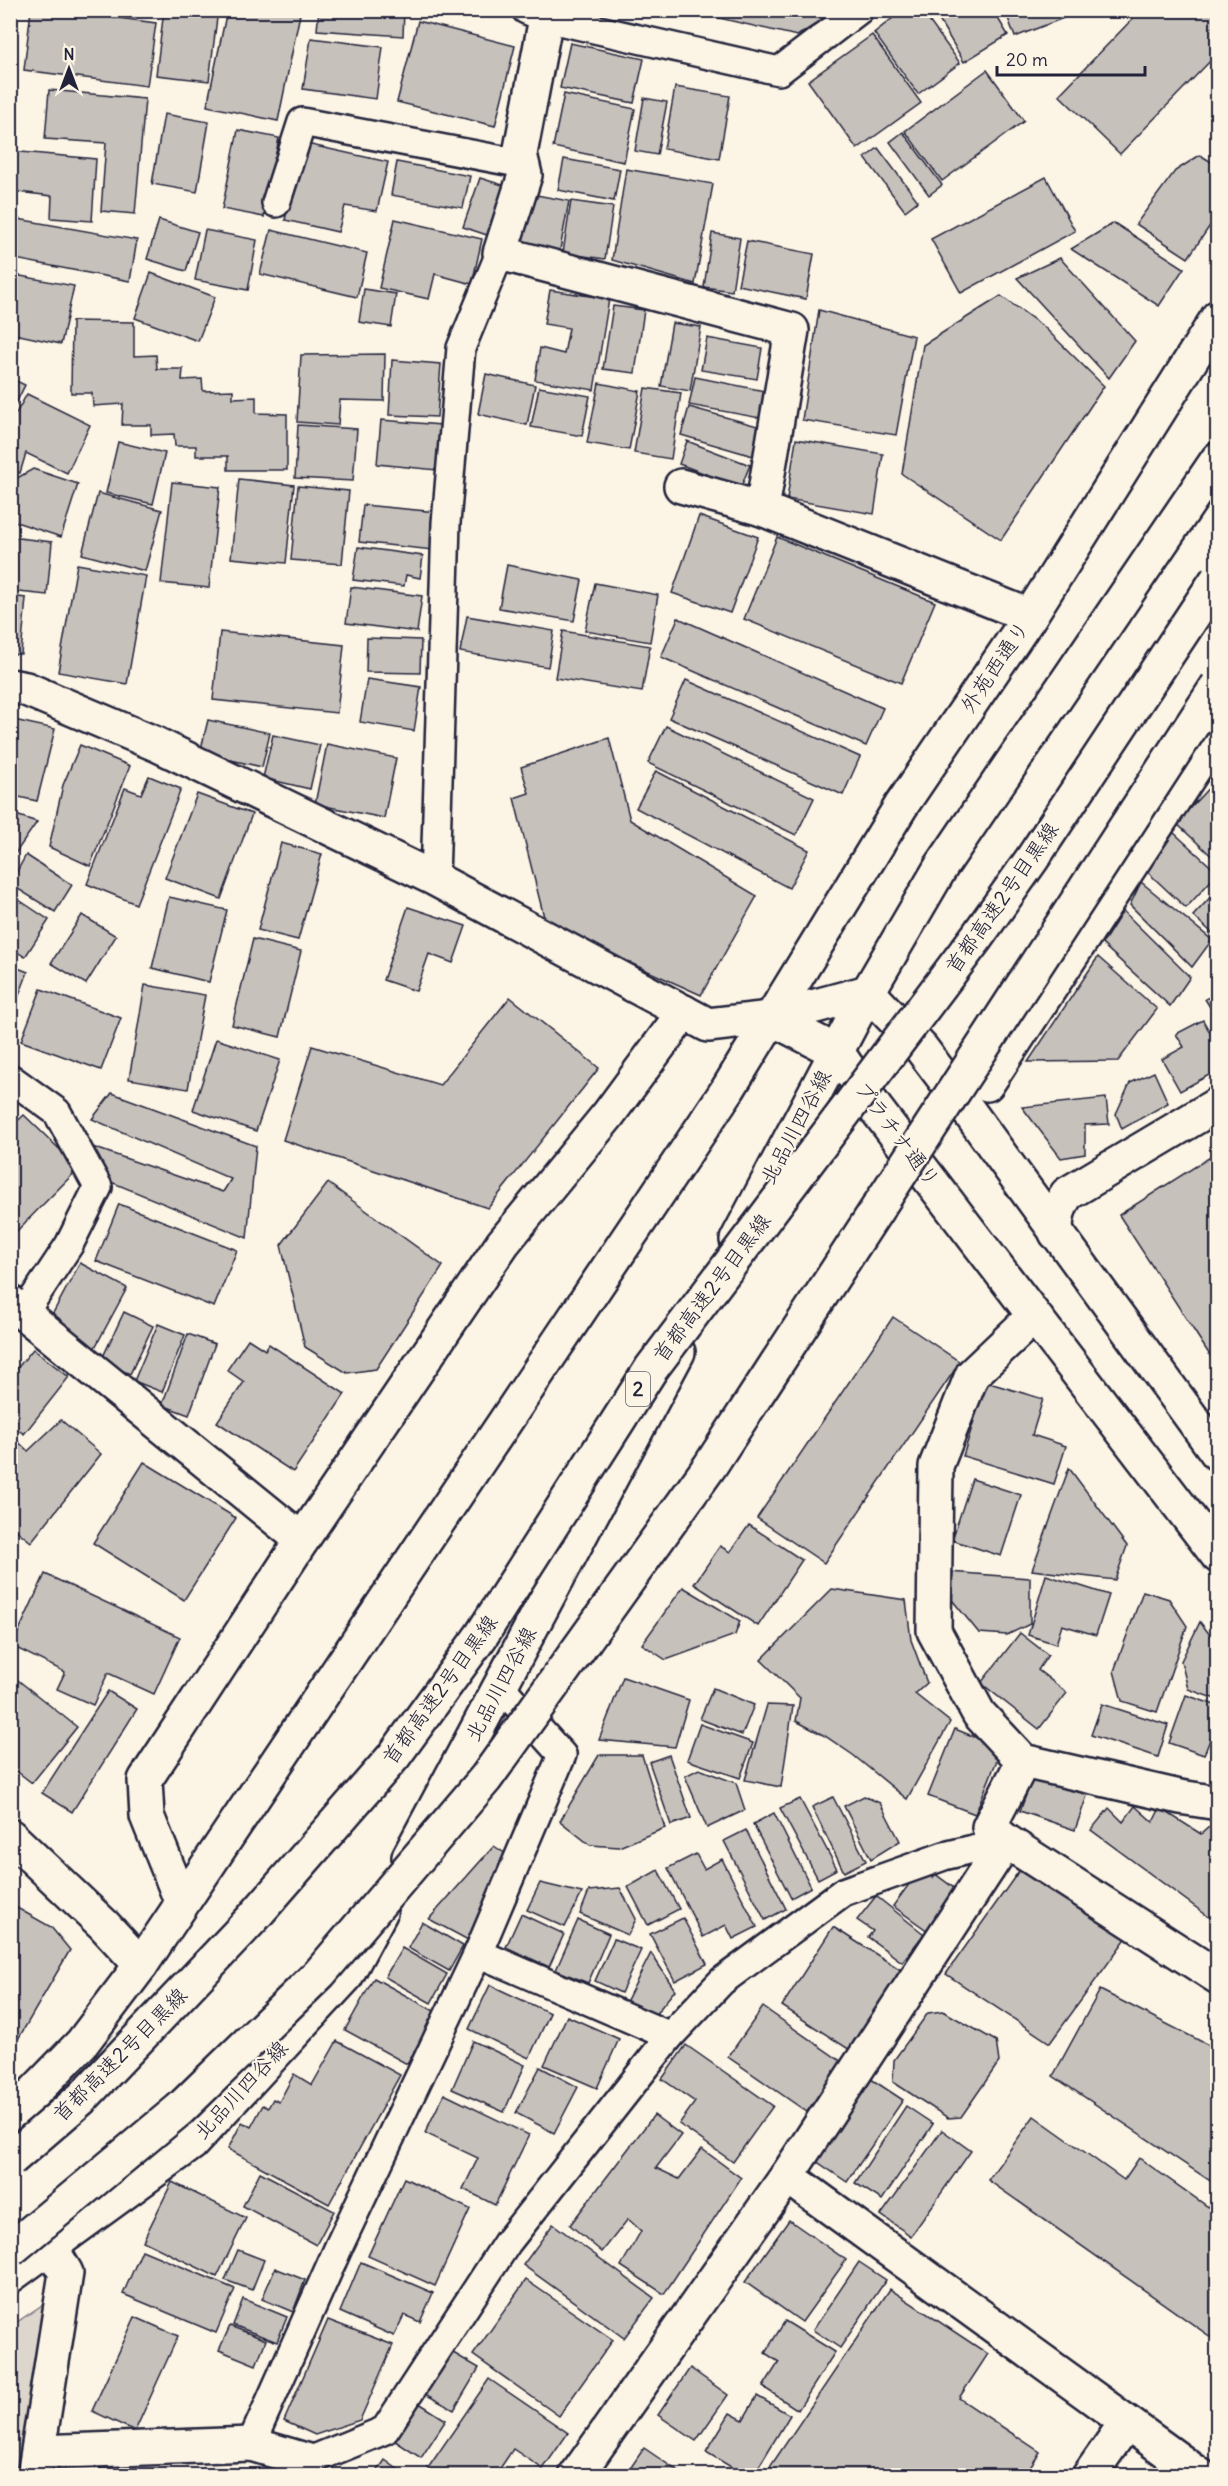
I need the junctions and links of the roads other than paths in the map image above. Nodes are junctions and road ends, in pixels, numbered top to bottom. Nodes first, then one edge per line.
1 (859, 10) edge
2 (536, 14) edge
3 (603, 20) edge
4 (523, 164) junction
5 (276, 203) dead end
6 (500, 252) junction
7 (1218, 316) edge
8 (1218, 459) edge
9 (681, 486) dead end
10 (762, 510) junction
11 (1218, 578) edge
12 (1030, 616) junction
13 (1218, 685) edge
14 (10, 686) edge
15 (1218, 732) edge
16 (435, 879) junction
17 (868, 992) junction
18 (684, 1012) junction
19 (771, 1018) junction
20 (837, 1052) junction
21 (10, 1078) edge
22 (987, 1084) dead end
23 (1218, 1104) edge
24 (1056, 1233) junction
25 (17, 1308) edge
26 (1034, 1316) junction
27 (1218, 1454) edge
28 (302, 1540) junction
29 (1218, 1556) edge
30 (500, 1686) junction
31 (1023, 1761) junction
32 (1218, 1803) edge
33 (10, 1836) edge
34 (1006, 1840) junction
35 (182, 1903) junction
36 (478, 1953) junction
37 (141, 1965) junction
38 (1218, 1977) edge
39 (670, 2036) junction
40 (10, 2117) edge
41 (10, 2160) edge
42 (787, 2176) junction
43 (50, 2246) junction
44 (10, 2250) edge
45 (10, 2276) edge
46 (1126, 2423) junction
47 (251, 2444) junction
48 (36, 2464) edge
49 (307, 2468) edge
50 (576, 2475) edge
51 (1089, 2475) edge
52 (1201, 2475) edge

1 - 3 lane
2 - 3 lane
2 - 4 main road
4 - 5 lane
4 - 6 main road
6 - 10 main road
6 - 16 lane
7 - 12 main road, 外苑西通り
8 - 17 main road
9 - 10 main road
10 - 12 main road
11 - 41 main road, 首都高速2号目黒線 / 2, bridge
12 - 19 main road, 外苑西通り
13 - 44 main road, bridge
14 - 16 main road
15 - 22 main road
16 - 18 main road
17 - 19 main road
17 - 20 main road, 北品川四谷線
17 - 24 main road
18 - 19 main road
18 - 28 main road
19 - 20 main road, プラチナ通り
19 - 35 main road
20 - 26 main road, プラチナ通り
20 - 30 main road, 北品川四谷線
21 - 25 lane
23 - 24 main road
24 - 27 main road
25 - 28 main road
26 - 29 main road, プラチナ通り
26 - 31 main road
28 - 35 main road
30 - 36 lane
30 - 43 main road, 北品川四谷線
31 - 32 main road
31 - 34 main road
33 - 37 main road
34 - 38 main road
34 - 39 lane
34 - 42 main road
35 - 37 main road
36 - 39 lane
36 - 47 lane
37 - 40 main road
39 - 49 lane
42 - 46 main road
42 - 50 main road
43 - 45 main road, 北品川四谷線
43 - 48 main road
46 - 51 main road
46 - 52 main road
47 - 48 main road
47 - 49 main road

